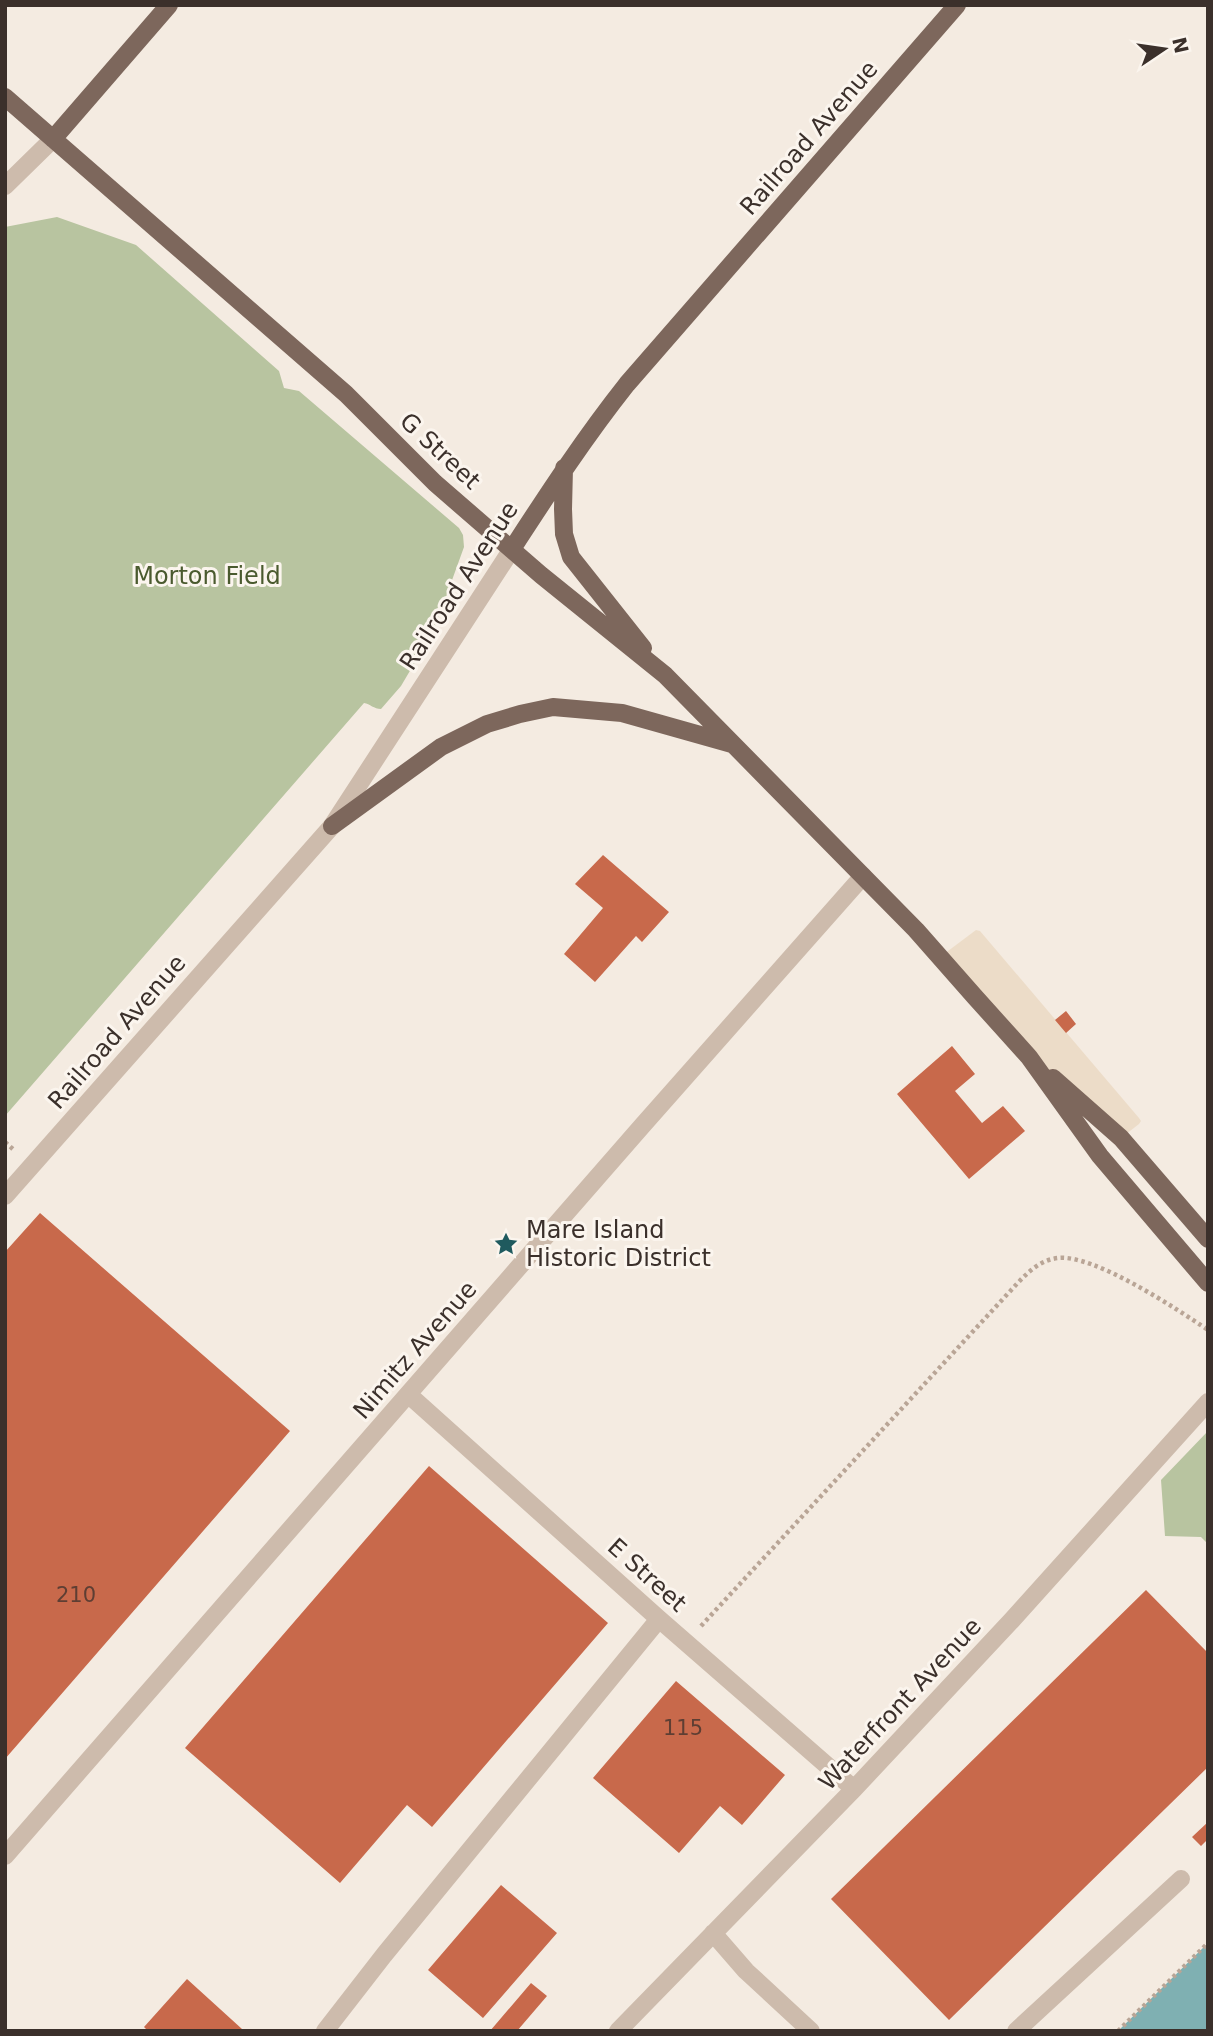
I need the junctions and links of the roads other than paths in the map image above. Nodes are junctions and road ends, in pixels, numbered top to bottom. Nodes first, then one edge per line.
1 (169, 5) edge
2 (957, 5) edge
3 (5, 97) edge
4 (53, 139) junction
5 (5, 186) edge
6 (564, 468) junction
7 (512, 549) junction
8 (665, 675) junction
9 (734, 745) junction
10 (332, 825) junction
11 (863, 876) junction
12 (1029, 1057) junction
13 (5, 1196) edge
14 (1208, 1239) edge
15 (1208, 1283) edge
16 (409, 1395) junction
17 (1208, 1402) edge
18 (659, 1619) junction
19 (854, 1789) junction
20 (5, 1856) edge
21 (1181, 1880) dead end
22 (713, 1933) junction
23 (325, 2031) edge
24 (618, 2031) edge
25 (811, 2031) edge
26 (1016, 2031) edge

1 - 4 main road
2 - 6 main road, Railroad Avenue
3 - 4 main road, G Street
4 - 5 street
4 - 7 main road, G Street
6 - 7 main road, Railroad Avenue
6 - 8 main road
7 - 8 main road, G Street
7 - 10 street, Railroad Avenue
8 - 9 main road, G Street
9 - 10 main road
9 - 11 main road, G Street
10 - 13 street, Railroad Avenue
11 - 12 main road, G Street
11 - 16 street, Nimitz Avenue
12 - 14 main road
12 - 15 main road
16 - 18 street, E Street
16 - 20 street, Nimitz Avenue
17 - 19 street, Waterfront Avenue
18 - 19 street, E Street
18 - 23 street
19 - 22 street, Waterfront Avenue
21 - 26 street
22 - 24 street, Waterfront Avenue
22 - 25 street

